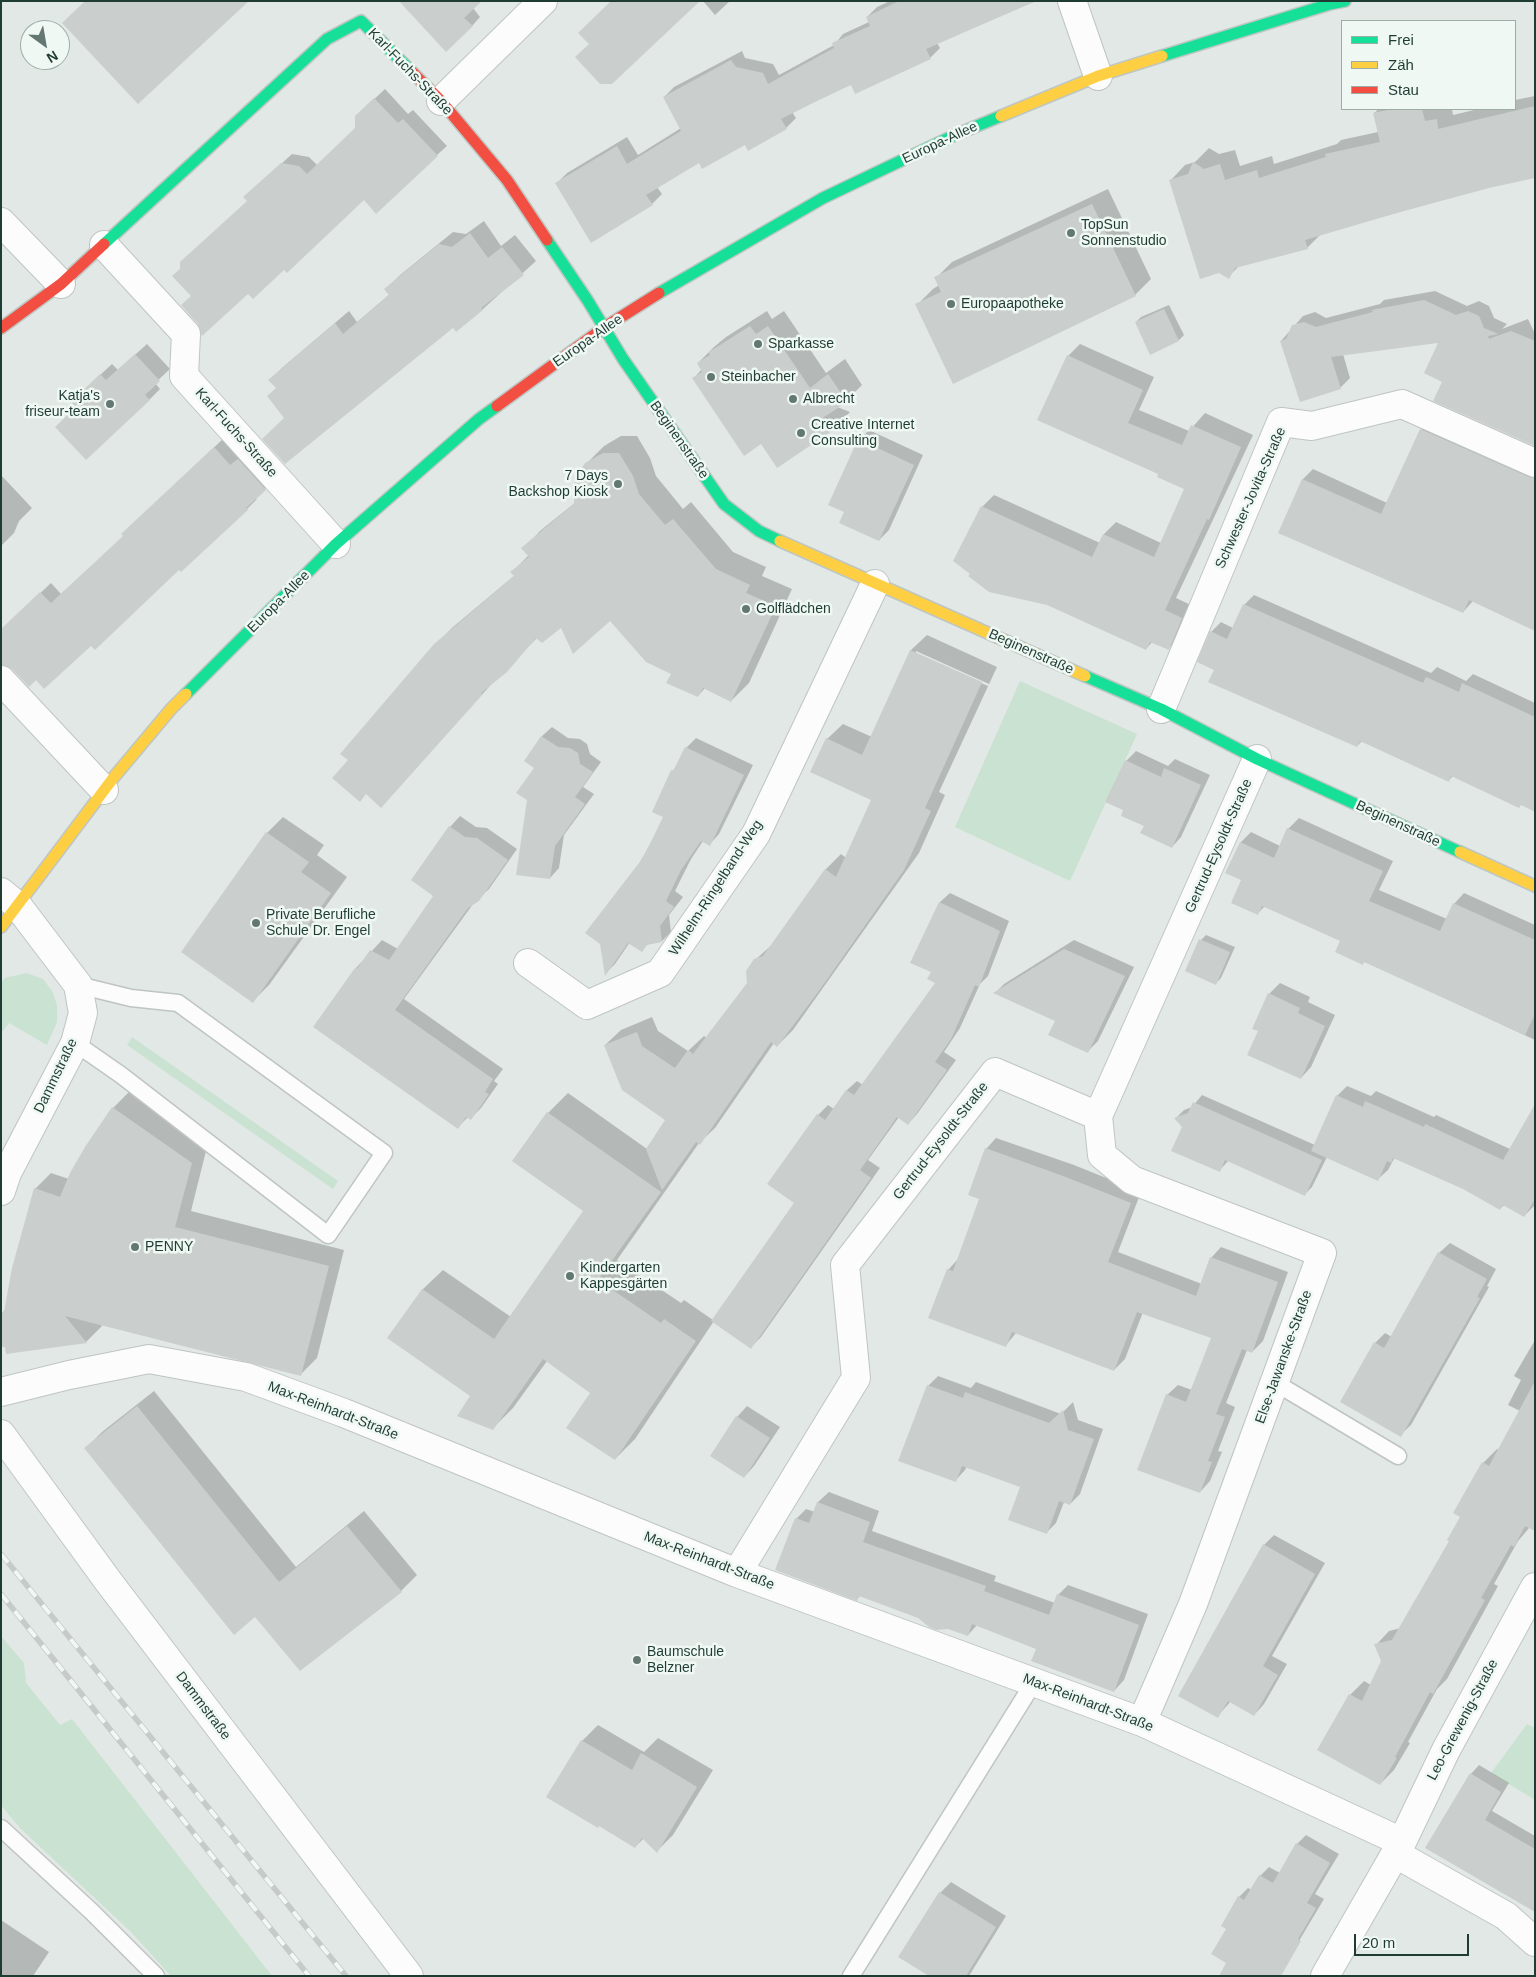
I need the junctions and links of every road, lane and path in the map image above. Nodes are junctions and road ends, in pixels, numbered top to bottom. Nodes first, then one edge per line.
1 (544, 1) edge
2 (1072, 1) edge
3 (1345, 1) edge
4 (1098, 76) junction
5 (441, 101) junction
6 (1, 222) edge
7 (104, 245) junction
8 (61, 284) junction
9 (605, 327) junction
10 (1, 328) edge
11 (1535, 463) edge
12 (336, 544) junction
13 (875, 584) junction
14 (1, 680) edge
15 (1161, 709) junction
16 (1257, 759) junction
17 (104, 790) junction
18 (1535, 886) edge
19 (10, 899) edge
20 (1, 927) edge
21 (528, 964) dead end
22 (78, 985) junction
23 (75, 1043) junction
24 (1098, 1116) junction
25 (1, 1191) edge
26 (1274, 1382) junction
27 (1, 1392) edge
28 (1, 1434) edge
29 (1398, 1456) dead end
30 (737, 1573) junction
31 (1535, 1588) edge
32 (1034, 1682) junction
33 (1142, 1722) junction
34 (2, 1830) edge
35 (1399, 1848) junction
36 (1535, 1942) edge
37 (156, 1976) edge
38 (409, 1976) edge
39 (852, 1976) edge
40 (1325, 1976) edge

1 - 5 street
2 - 4 street
3 - 4 street, Europa-Allee
4 - 9 street, Europa-Allee
5 - 7 street, Karl-Fuchs-Straße
5 - 9 street, Karl-Fuchs-Straße
6 - 8 street
7 - 8 street, Karl-Fuchs-Straße
7 - 12 street, Karl-Fuchs-Straße
8 - 10 street, Karl-Fuchs-Straße
9 - 12 street, Europa-Allee
9 - 13 street, Beginenstraße
11 - 15 street, Schwester-Jovita-Straße
12 - 17 street, Europa-Allee
13 - 15 street, Beginenstraße
13 - 21 street, Wilhelm-Ringelband-Weg
14 - 17 street
15 - 16 street, Beginenstraße
16 - 18 street, Beginenstraße
16 - 24 street, Gertrud-Eysoldt-Straße
17 - 19 street, Europa-Allee
19 - 20 street, Europa-Allee
19 - 22 street, Dammstraße
22 - 23 street, Dammstraße
22 - 23 lane
23 - 25 street, Dammstraße
24 - 26 street, Else-Jawanske-Straße
24 - 30 street, Gertrud-Eysoldt-Straße
26 - 29 lane
26 - 33 street, Else-Jawanske-Straße
27 - 30 street, Max-Reinhardt-Straße
28 - 38 street, Dammstraße
30 - 32 street, Max-Reinhardt-Straße
31 - 35 street, Leo-Grewenig-Straße
32 - 33 street, Max-Reinhardt-Straße
32 - 39 lane
33 - 35 street, Max-Reinhardt-Straße
34 - 37 lane
35 - 36 street
35 - 40 street, Leo-Grewenig-Straße

